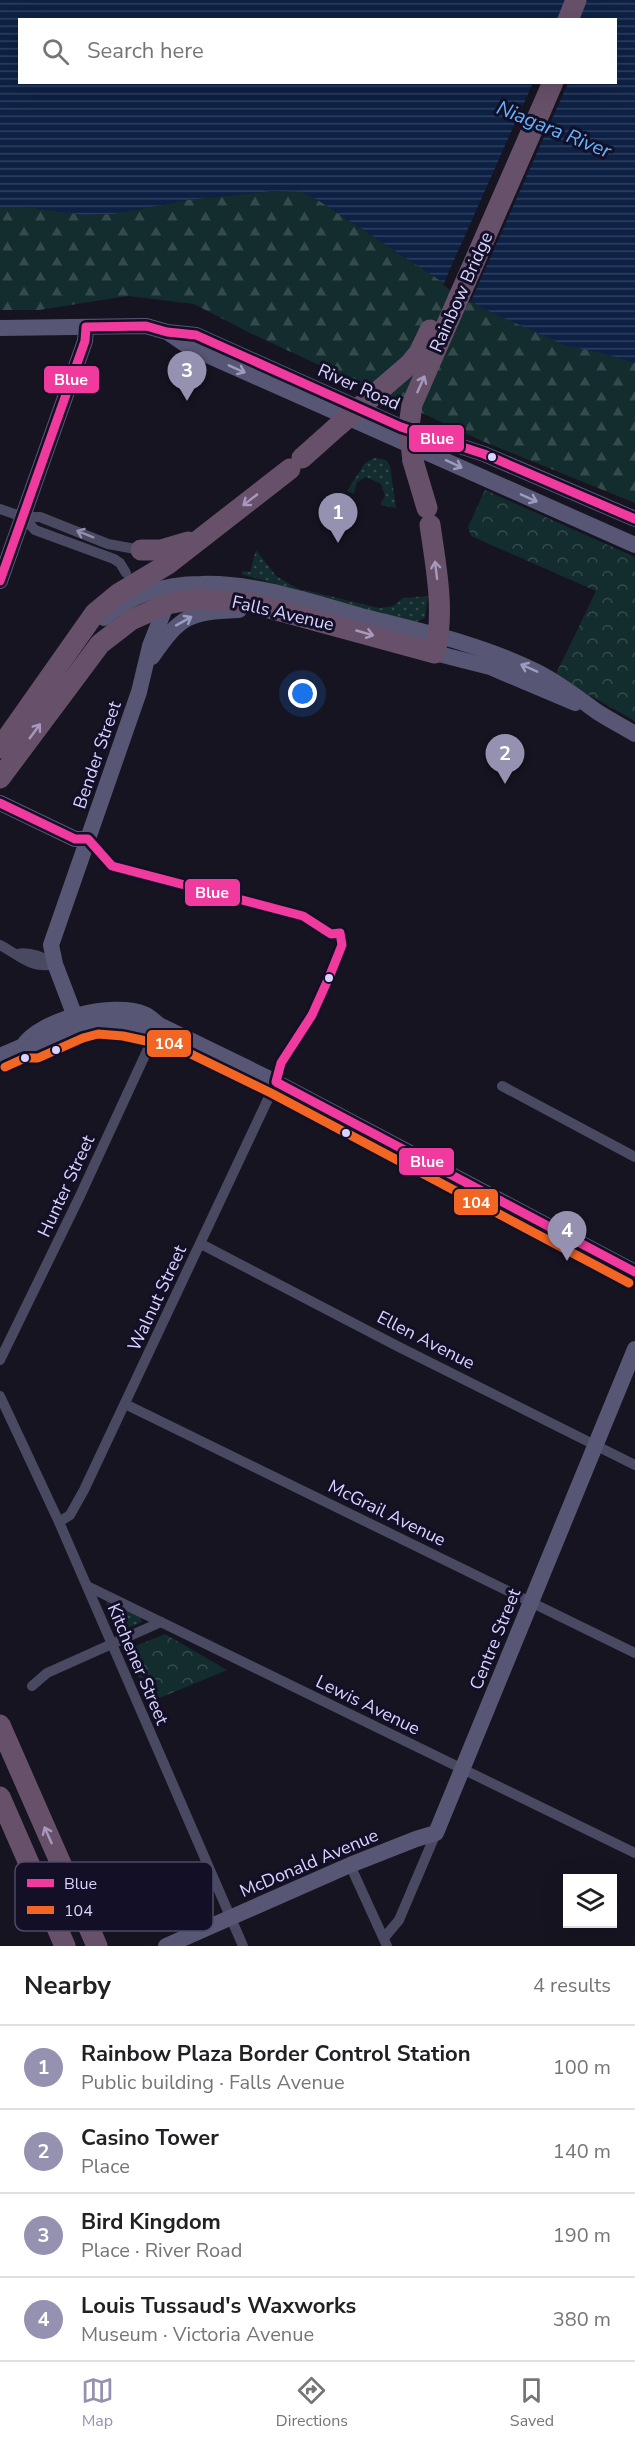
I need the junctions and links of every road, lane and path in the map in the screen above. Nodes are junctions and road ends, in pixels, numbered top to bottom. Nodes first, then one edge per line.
1 (576, 0) edge
2 (590, 0) edge
3 (569, 18) edge
4 (583, 18) edge
5 (538, 84) edge
6 (552, 84) edge
7 (86, 327) junction
8 (0, 328) edge
9 (167, 332) junction
10 (0, 509) edge
11 (23, 516) junction
12 (635, 519) edge
13 (210, 531) junction
14 (635, 545) edge
15 (141, 550) joint
16 (126, 573) joint
17 (0, 581) edge
18 (118, 594) junction
19 (170, 595) junction
20 (278, 609) junction
21 (437, 645) junction
22 (147, 665) junction
23 (59, 667) junction
24 (635, 734) edge
25 (0, 748) edge
26 (0, 778) edge
27 (0, 803) edge
28 (88, 839) junction
29 (0, 945) edge
30 (55, 964) junction
31 (77, 1021) junction
32 (159, 1025) junction
33 (0, 1056) edge
34 (276, 1082) junction
35 (502, 1086) dead end
36 (635, 1157) edge
37 (201, 1244) junction
38 (635, 1272) edge
39 (635, 1349) edge
40 (0, 1360) edge
41 (0, 1396) edge
42 (125, 1404) junction
43 (596, 1445) junction
44 (635, 1465) edge
45 (59, 1522) junction
46 (87, 1586) junction
47 (531, 1603) junction
48 (161, 1622) junction
49 (112, 1645) junction
50 (635, 1653) edge
51 (33, 1686) dead end
52 (0, 1725) edge
53 (462, 1769) junction
54 (0, 1797) edge
55 (436, 1833) junction
56 (635, 1853) edge
57 (28, 1862) edge
58 (60, 1862) edge
59 (207, 1862) edge
60 (350, 1865) junction
61 (213, 1877) edge
62 (231, 1918) junction
63 (213, 1926) edge
64 (58, 1931) edge
65 (90, 1931) edge
66 (201, 1931) edge
67 (385, 1942) edge
68 (65, 1946) edge
69 (97, 1946) edge
70 (166, 1946) edge
71 (243, 1946) edge

1 - 3 highway
2 - 4 highway
5 -> 13 highway, Rainbow Bridge, bridge
21 -> 6 highway, Rainbow Bridge, bridge
7 - 8 main road, River Road
7 - 9 main road, River Road
7 - 11 main road
9 - 12 main road, River Road
9 -> 14 main road, River Road
10 - 11 street
15 -> 11 street
11 - 16 street
11 - 17 main road
13 - 15 highway
13 - 18 highway
16 - 18 highway
18 - 23 highway
19 - 20 highway, Falls Avenue
19 - 21 main road, Falls Avenue
19 - 22 main road, Bender Street
19 - 23 main road, Falls Avenue
26 -> 19 highway, Falls Avenue
20 -> 21 highway, Falls Avenue
22 -> 20 main road, Bender Street
21 - 24 main road, Falls Avenue
22 - 28 main road, Bender Street
23 - 25 highway, Falls Avenue
27 - 28 main road
28 - 30 main road, Bender Street
29 - 30 street
30 - 31 main road, Bender Street
31 - 32 main road
31 - 33 main road
32 - 34 main road
32 - 40 street, Hunter Street
34 - 37 street, Walnut Street
34 - 38 main road
35 - 36 street
37 - 42 street, Walnut Street
37 - 43 street, Ellen Avenue
39 - 43 main road, Centre Street
41 - 45 street, Kitchener Street
42 - 45 street, Walnut Street
42 - 47 street, McGrail Avenue
43 - 44 street, Ellen Avenue
43 - 47 main road, Centre Street
45 - 46 street, Kitchener Street
46 - 48 street, Lewis Avenue
46 - 49 street, Kitchener Street
47 - 50 street, McGrail Avenue
47 - 53 main road, Centre Street
48 - 49 street
48 - 53 street, Lewis Avenue
49 - 51 street
49 - 59 street, Kitchener Street
58 -> 52 highway
53 - 55 main road, Centre Street
53 - 56 street, Lewis Avenue
54 - 57 highway
55 - 60 main road, McDonald Avenue
55 - 67 street, Centre Street
60 - 62 main road, McDonald Avenue
60 - 67 street
61 - 62 street, Kitchener Street
62 - 63 main road, McDonald Avenue
62 - 71 street, Kitchener Street
64 - 68 highway
69 -> 65 highway
66 - 70 main road, McDonald Avenue

